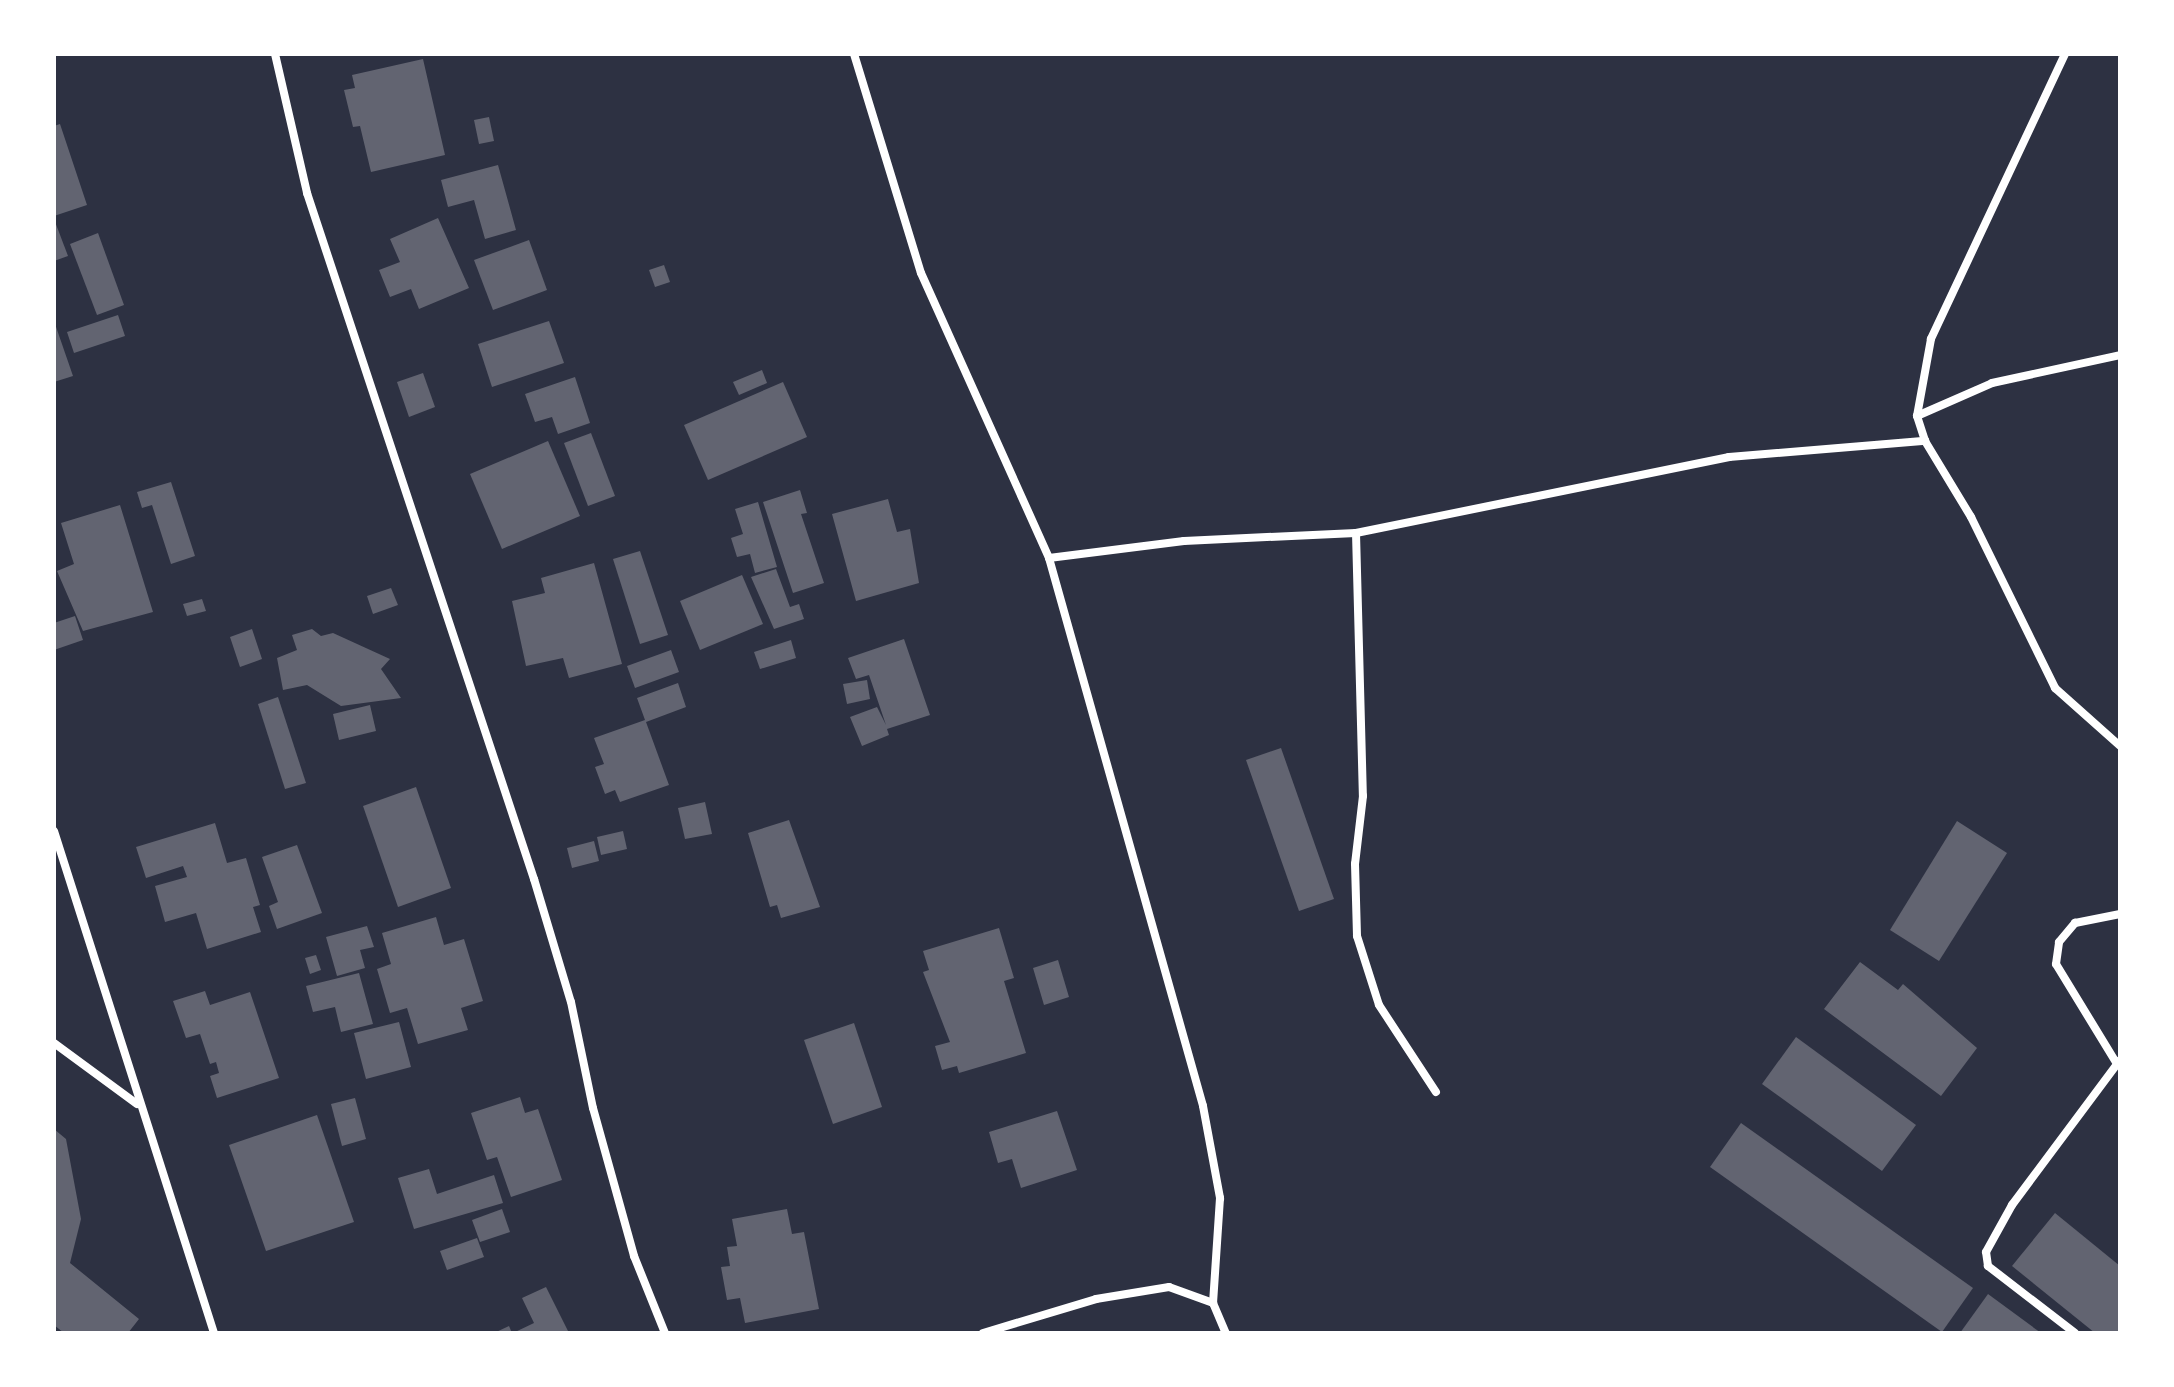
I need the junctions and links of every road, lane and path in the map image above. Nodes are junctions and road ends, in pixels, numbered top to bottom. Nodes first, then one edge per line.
1 (275, 54) edge
2 (854, 54) edge
3 (2065, 54) edge
4 (2120, 355) edge
5 (1917, 416) junction
6 (1925, 441) junction
7 (1356, 533) junction
8 (1049, 558) junction
9 (2120, 746) edge
10 (54, 831) edge
11 (2120, 914) edge
12 (54, 1043) edge
13 (2118, 1062) edge
14 (1436, 1092) dead end
15 (138, 1104) junction
16 (1213, 1303) junction
17 (214, 1333) edge
18 (665, 1333) edge
19 (983, 1333) edge
20 (1226, 1333) edge
21 (2075, 1333) edge

1 - 18 street
2 - 8 street
3 - 5 street
4 - 5 street
5 - 6 street
6 - 7 street
6 - 9 street
7 - 8 street
7 - 14 street
8 - 16 street
10 - 15 street
11 - 13 street
12 - 15 street
13 - 21 street
15 - 17 street
16 - 19 street
16 - 20 street

